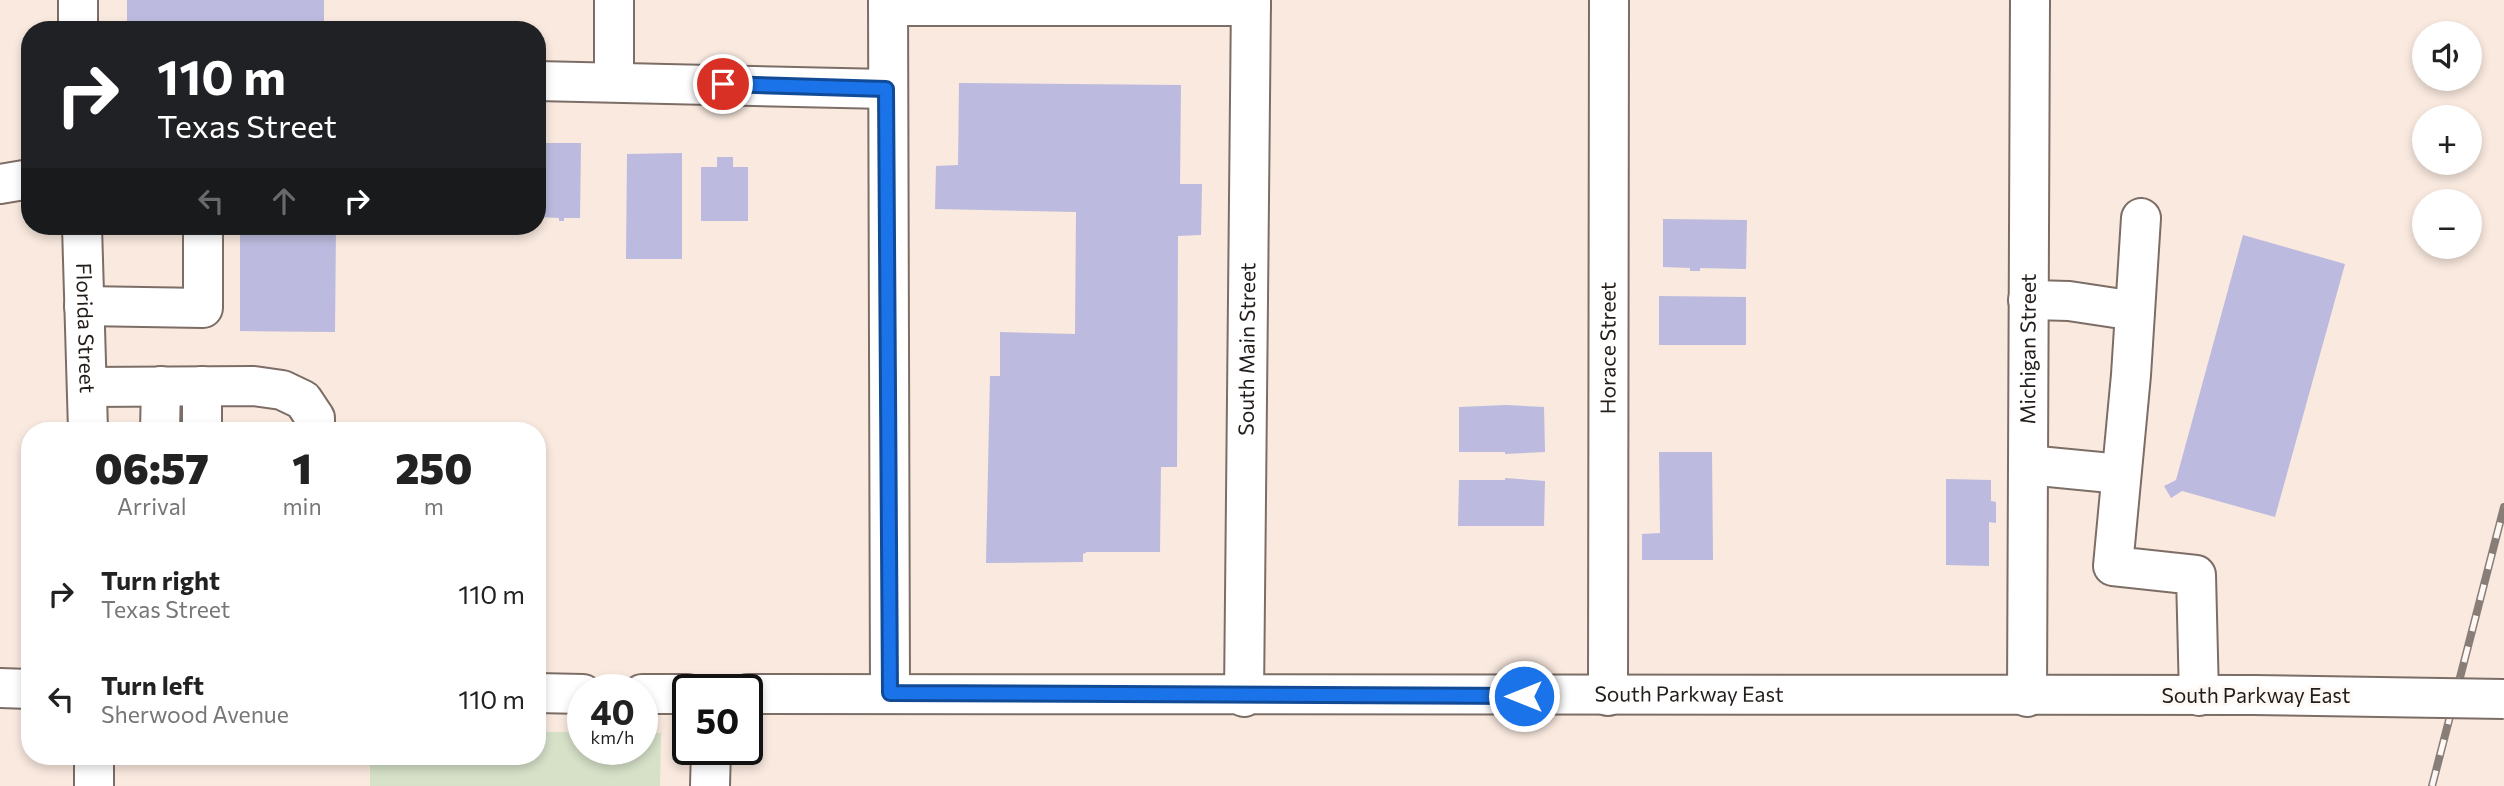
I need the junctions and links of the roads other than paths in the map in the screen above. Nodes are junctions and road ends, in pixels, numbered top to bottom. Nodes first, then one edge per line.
1 (78, 0) edge
2 (614, 0) edge
3 (1609, 0) edge
4 (2030, 0) edge
5 (888, 3) edge
6 (1251, 3) edge
7 (78, 21) edge
8 (546, 81) edge
9 (614, 82) junction
10 (886, 89) junction
11 (21, 180) edge
12 (0, 184) edge
13 (2141, 218) dead end
14 (82, 235) edge
15 (202, 235) edge
16 (2028, 300) junction
17 (85, 306) junction
18 (2135, 312) junction
19 (161, 386) junction
20 (202, 386) junction
21 (87, 387) junction
22 (88, 422) edge
23 (160, 422) edge
24 (202, 422) edge
25 (315, 422) edge
26 (2028, 465) junction
27 (2121, 474) junction
28 (0, 688) edge
29 (21, 689) edge
30 (546, 693) edge
31 (890, 693) junction
32 (567, 694) edge
33 (763, 694) edge
34 (1244, 696) junction
35 (1608, 696) junction
36 (2199, 696) junction
37 (2026, 697) junction
38 (2504, 699) edge
39 (94, 765) edge
40 (711, 765) edge
41 (94, 786) edge
42 (710, 786) edge

1 - 7 street
2 - 9 street
3 - 35 street, Horace Street
4 - 16 street, Michigan Street
5 - 6 street
5 - 10 street
6 - 34 street, South Main Street
8 - 9 street
9 - 10 street
10 - 31 street
11 - 12 street
13 - 18 street
14 - 17 street, Florida Street
15 - 17 street
16 - 18 street
16 - 26 street, Michigan Street
17 - 21 street, Florida Street
18 - 27 street
19 - 20 street
19 - 21 street
19 - 23 street
20 - 24 street
20 - 25 street
21 - 22 street, Florida Street
26 - 27 street
26 - 37 street, Michigan Street
27 - 36 street
28 - 29 street
30 - 32 street
31 - 33 street, South Parkway East
31 - 34 street, South Parkway East
34 - 35 street, South Parkway East
35 - 37 street, South Parkway East
36 - 37 street, South Parkway East
36 - 38 street, South Parkway East, bridge
39 - 41 street
40 - 42 street

